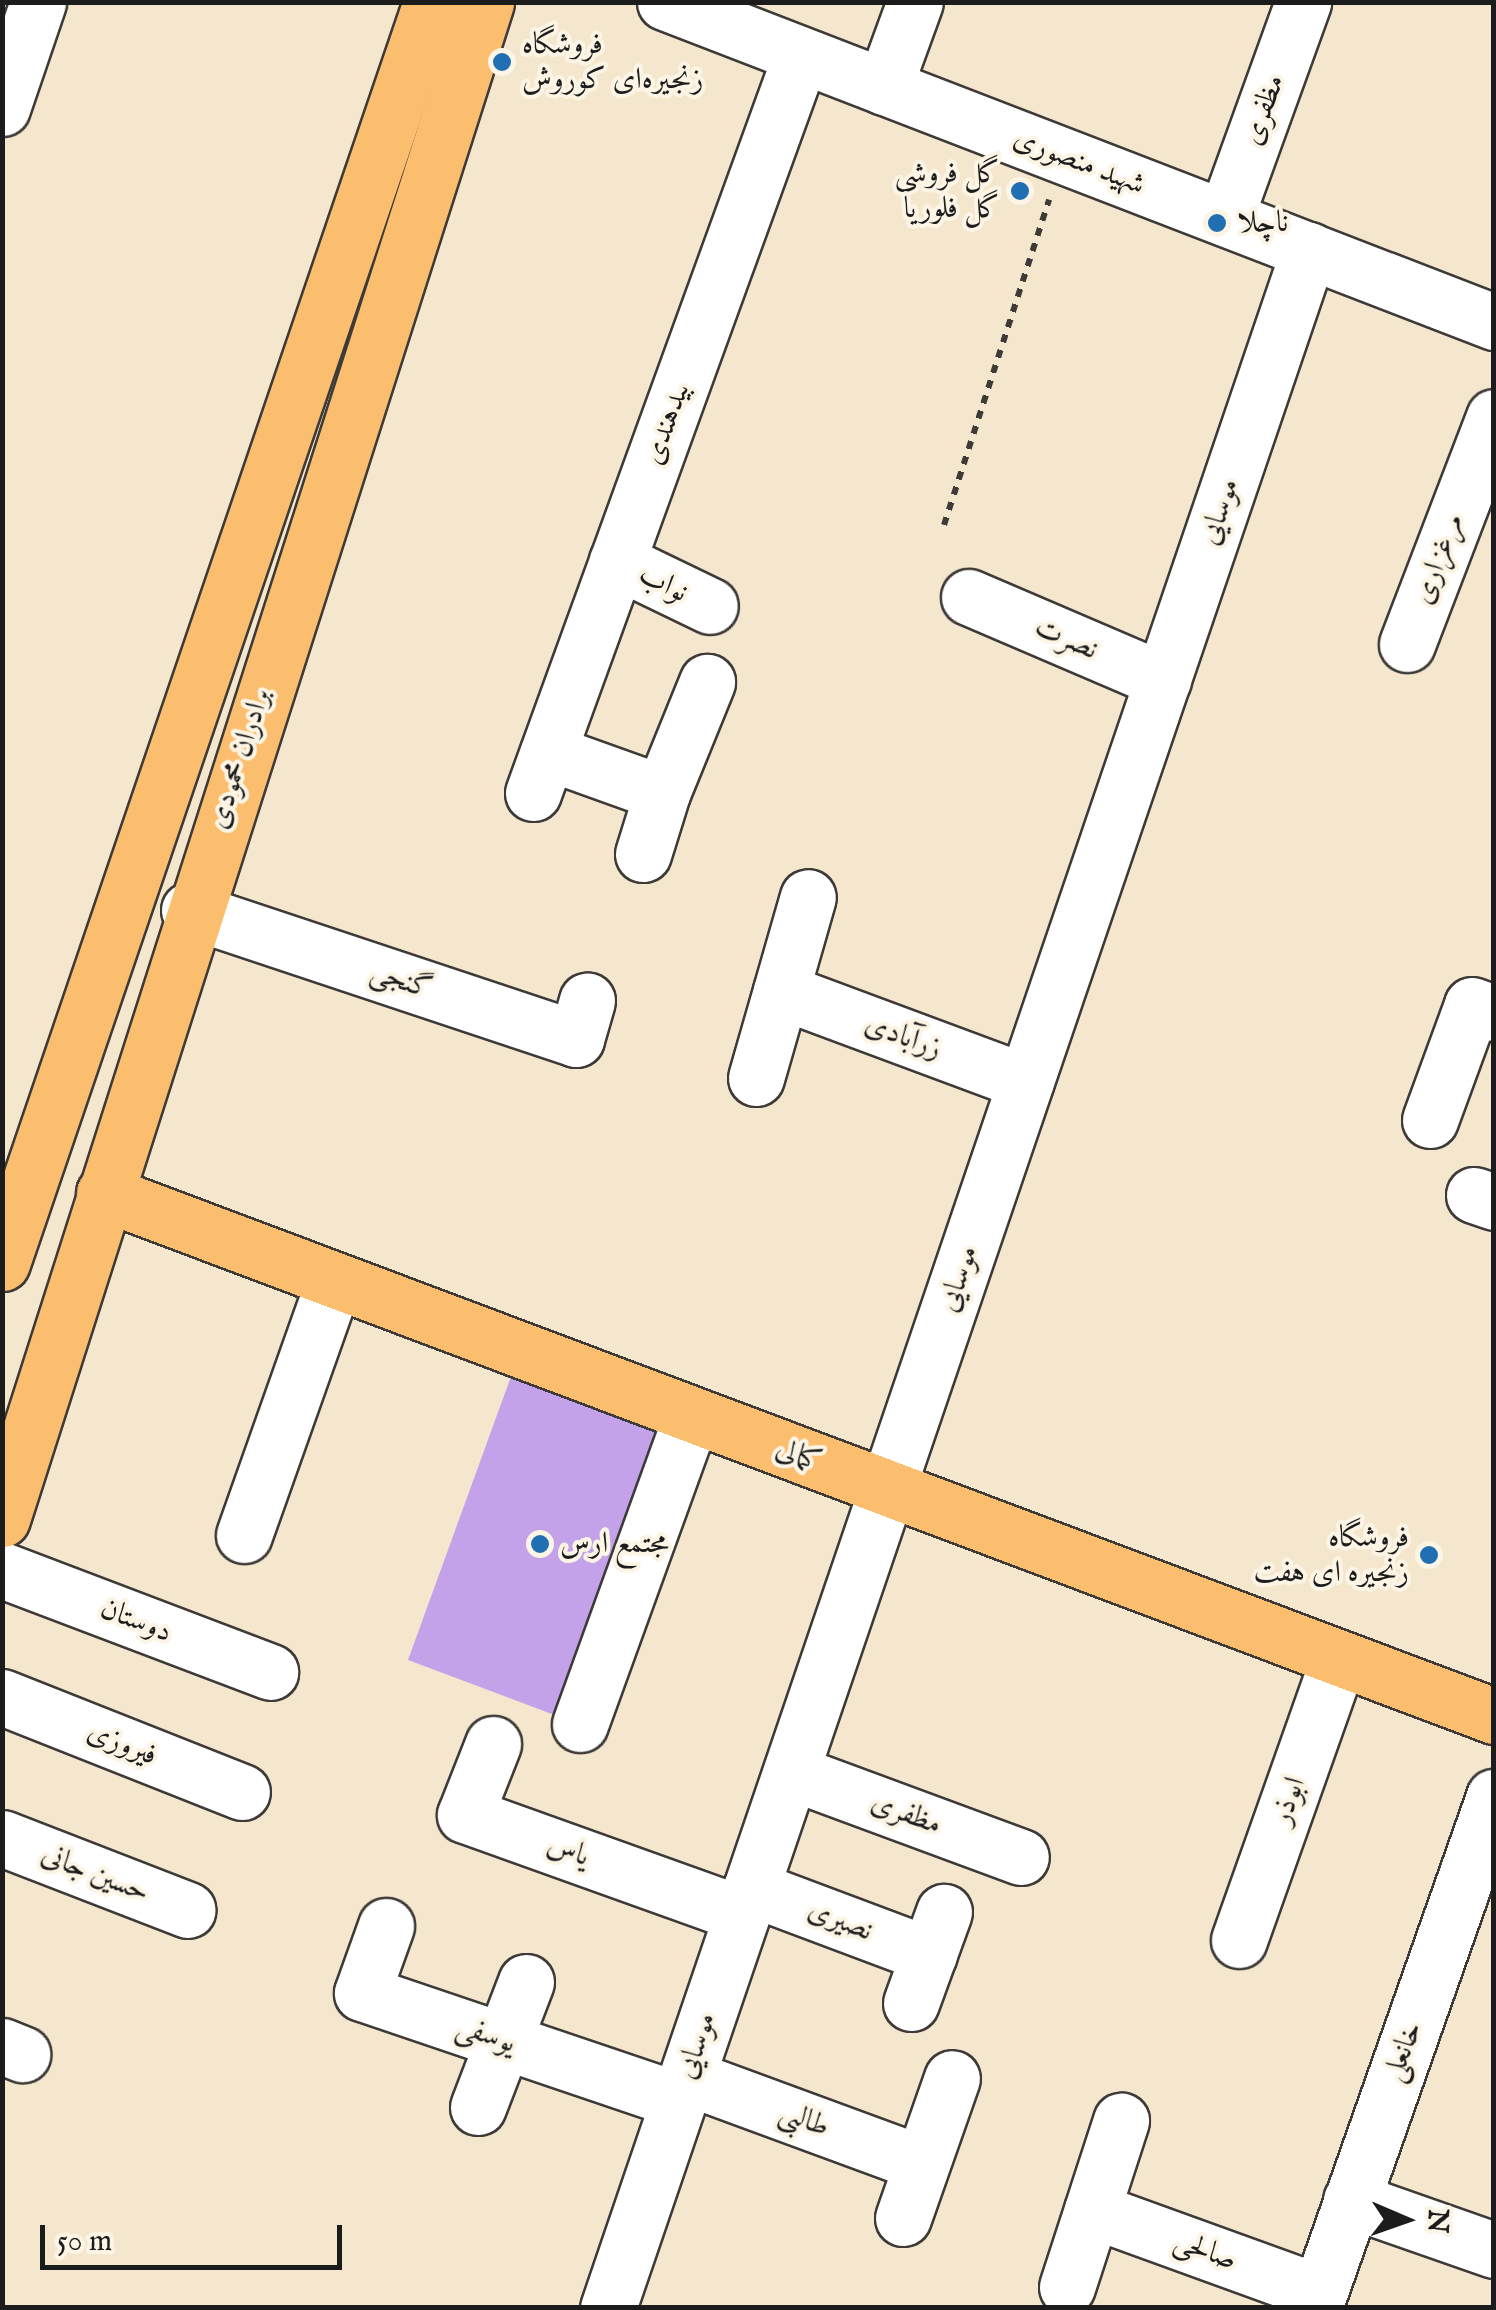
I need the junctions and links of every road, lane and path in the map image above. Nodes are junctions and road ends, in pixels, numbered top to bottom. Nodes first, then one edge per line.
1 (38, 2) edge
2 (431, 2) edge
3 (486, 2) edge
4 (666, 2) edge
5 (915, 2) edge
6 (1303, 2) edge
7 (802, 55) junction
8 (884, 87) junction
9 (2, 108) edge
10 (1063, 156) junction
11 (1225, 218) junction
12 (1309, 250) junction
13 (1494, 322) edge
14 (1494, 417) edge
15 (944, 525) dead end
16 (617, 562) junction
17 (969, 597) dead end
18 (710, 606) dead end
19 (1407, 644) dead end
20 (1163, 680) junction
21 (707, 682) dead end
22 (662, 793) junction
23 (643, 854) dead end
24 (808, 896) dead end
25 (189, 910) junction
26 (781, 992) junction
27 (587, 1000) dead end
28 (1494, 1013) edge
29 (142, 1066) junction
30 (756, 1078) dead end
31 (1026, 1082) junction
32 (1430, 1120) dead end
33 (104, 1194) junction
34 (194, 1227) junction
35 (2, 1264) edge
36 (334, 1281) junction
37 (692, 1416) junction
38 (887, 1490) junction
39 (2, 1519) edge
40 (244, 1535) dead end
41 (2, 1570) edge
42 (1338, 1662) junction
43 (270, 1672) dead end
44 (2, 1697) edge
45 (1494, 1716) edge
46 (580, 1724) dead end
47 (493, 1744) dead end
48 (790, 1772) junction
49 (242, 1792) dead end
50 (1494, 1797) edge
51 (2, 1838) edge
52 (1021, 1857) dead end
53 (746, 1901) junction
54 (188, 1910) dead end
55 (386, 1926) dead end
56 (1239, 1940) dead end
57 (928, 1956) dead end
58 (526, 1982) dead end
59 (502, 2041) junction
60 (952, 2078) dead end
61 (682, 2089) junction
62 (478, 2107) dead end
63 (1121, 2122) dead end
64 (921, 2163) junction
65 (1350, 2200) junction
66 (1092, 2210) junction
67 (903, 2218) dead end
68 (1494, 2250) edge
69 (1067, 2286) dead end
70 (1316, 2300) edge
71 (608, 2308) edge

1 - 9 street
2 - 35 main road
3 - 25 main road, برادران محمودی
4 - 7 street, شهید منصوری
5 - 8 street
6 - 11 street, مظفری
7 - 8 street, شهید منصوری
7 - 16 street, بیدهندی
8 - 10 street, شهید منصوری
10 - 11 street, شهید منصوری
10 - 15 path
11 - 12 street, شهید منصوری
12 - 13 street, شهید منصوری
12 - 20 street, موسایی
14 - 19 street, مرغزاری
16 - 18 street, نواب
16 - 22 street, بیدهندی
17 - 20 street, نصرت
20 - 31 street, موسایی
21 - 22 street
22 - 23 street
24 - 26 street
25 - 27 street, گنجی
25 - 29 main road, برادران محمودی
26 - 30 street
26 - 31 street, زرآبادی
28 - 32 street
29 - 33 main road, برادران محمودی
29 - 34 main road
31 - 38 street, موسایی
33 - 34 main road, کمالی
33 - 39 main road, برادران محمودی
34 - 36 main road, کمالی
36 - 37 main road, کمالی
36 - 40 street
37 - 38 main road, کمالی
37 - 46 street
38 - 42 main road, کمالی
38 - 48 street, موسایی
41 - 43 street, دوستان
42 - 45 main road, کمالی
42 - 56 street, ابوذر
44 - 49 street, فیروزی
47 - 53 street, یاس
48 - 52 street, مظفری
48 - 53 street, موسایی
50 - 65 street, خانعلی
51 - 54 street, حسین جانی
53 - 57 street, نصیری
53 - 61 street, موسایی
55 - 59 street, یوسفی
58 - 59 street
59 - 61 street, یوسفی
59 - 62 street
60 - 64 street
61 - 64 street, طالبی
61 - 71 street, موسایی
63 - 66 street
64 - 67 street
65 - 68 street
65 - 70 street, خانعلی
66 - 69 street
66 - 70 street, صالحی

